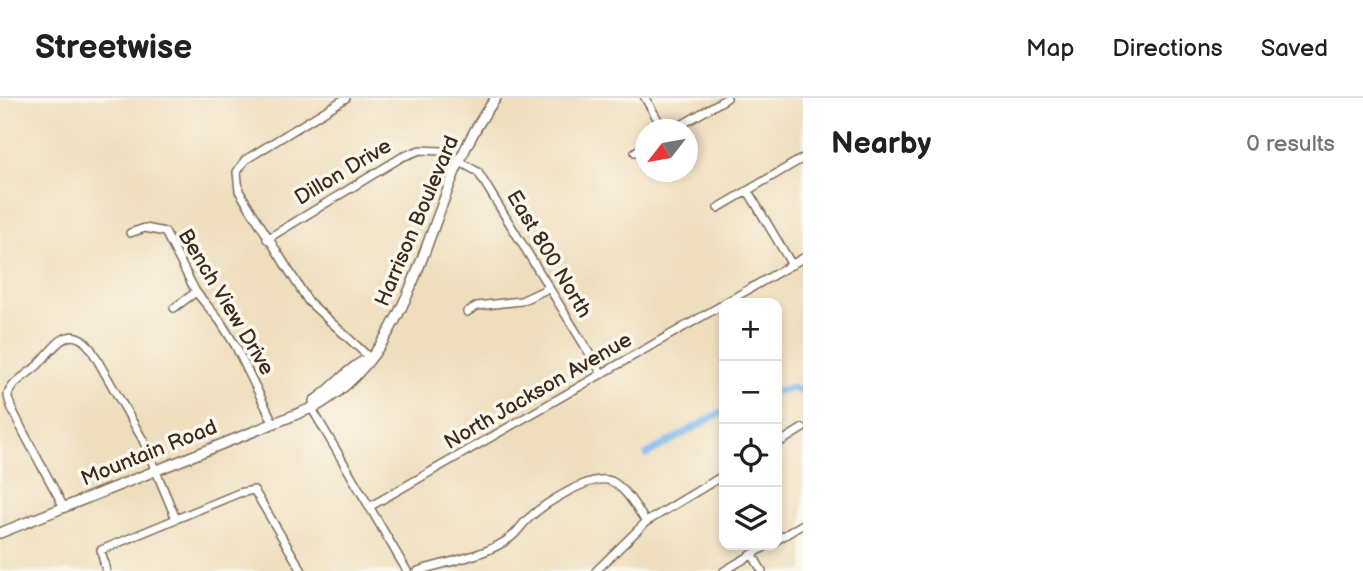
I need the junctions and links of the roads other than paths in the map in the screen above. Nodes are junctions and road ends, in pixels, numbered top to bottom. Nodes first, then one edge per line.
1 (346, 98) edge
2 (496, 98) edge
3 (645, 98) edge
4 (727, 98) edge
5 (657, 119) edge
6 (692, 119) edge
7 (441, 151) joint
8 (803, 158) edge
9 (460, 160) junction
10 (748, 191) junction
11 (718, 208) dead end
12 (130, 233) dead end
13 (267, 239) junction
14 (803, 258) edge
15 (792, 264) junction
16 (549, 288) junction
17 (196, 292) junction
18 (735, 298) edge
19 (719, 307) edge
20 (174, 308) dead end
21 (467, 312) dead end
22 (370, 358) junction
23 (602, 374) junction
24 (310, 407) junction
25 (273, 422) junction
26 (803, 428) edge
27 (782, 441) edge
28 (156, 469) junction
29 (719, 478) edge
30 (63, 506) junction
31 (369, 507) junction
32 (176, 519) junction
33 (646, 522) junction
34 (803, 524) edge
35 (0, 533) edge
36 (782, 537) edge
37 (759, 550) edge
38 (752, 554) junction
39 (106, 571) edge
40 (302, 571) edge
41 (407, 571) edge
42 (418, 571) edge
43 (596, 571) edge
44 (724, 571) edge
45 (762, 571) edge

1 - 13 street
2 - 9 street, Harrison Boulevard
3 - 5 street
4 - 6 street
7 - 9 street, East 800 North
7 - 13 street, Dillon Drive
8 - 10 street
9 - 16 street, East 800 North
9 - 22 street, Harrison Boulevard
10 - 11 street
10 - 15 street
12 - 17 street, Bench View Drive
13 - 22 street
14 - 15 street, North Jackson Avenue
15 - 18 street, North Jackson Avenue
16 - 21 street
16 - 23 street, East 800 North
17 - 20 street
17 - 25 street, Bench View Drive
19 - 23 street, North Jackson Avenue
22 - 24 street, Mountain Road
23 - 31 street, North Jackson Avenue
24 - 25 street, Mountain Road
24 - 31 street
25 - 28 street, Mountain Road
26 - 27 street
28 - 30 street, Mountain Road
28 - 30 street
28 - 32 street
29 - 33 street
30 - 35 street, Mountain Road
31 - 41 street
32 - 39 street
32 - 40 street
33 - 42 street
33 - 43 street
34 - 36 street
37 - 38 street
38 - 44 street
38 - 45 street

